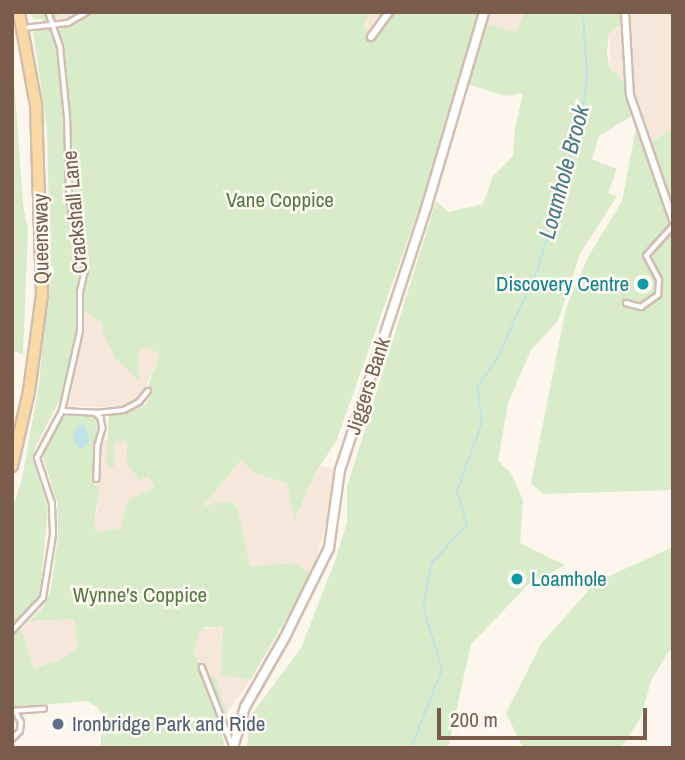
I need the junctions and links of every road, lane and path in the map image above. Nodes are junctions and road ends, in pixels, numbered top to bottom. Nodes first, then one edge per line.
1 (19, 12) edge
2 (48, 12) edge
3 (87, 12) edge
4 (389, 12) edge
5 (484, 12) edge
6 (625, 12) edge
7 (51, 23) junction
8 (23, 28) junction
9 (371, 37) dead end
10 (673, 223) edge
11 (626, 303) dead end
12 (148, 390) dead end
13 (62, 411) junction
14 (96, 413) junction
15 (12, 466) edge
16 (97, 479) dead end
17 (12, 631) edge
18 (202, 667) dead end
19 (44, 709) dead end
20 (13, 711) edge
21 (12, 738) edge
22 (233, 746) edge

1 - 8 main road, Queensway
2 - 7 lane, Crackshall Lane
3 - 7 lane
4 - 9 street
5 - 22 street, Jiggers Bank
6 - 10 street
7 - 8 lane
7 - 13 lane, Crackshall Lane
8 - 15 main road, Queensway
10 - 11 lane
12 - 14 lane
13 - 14 lane
13 - 17 lane, Crackshall Lane
14 - 16 lane
18 - 22 lane
19 - 20 lane
20 - 21 lane

